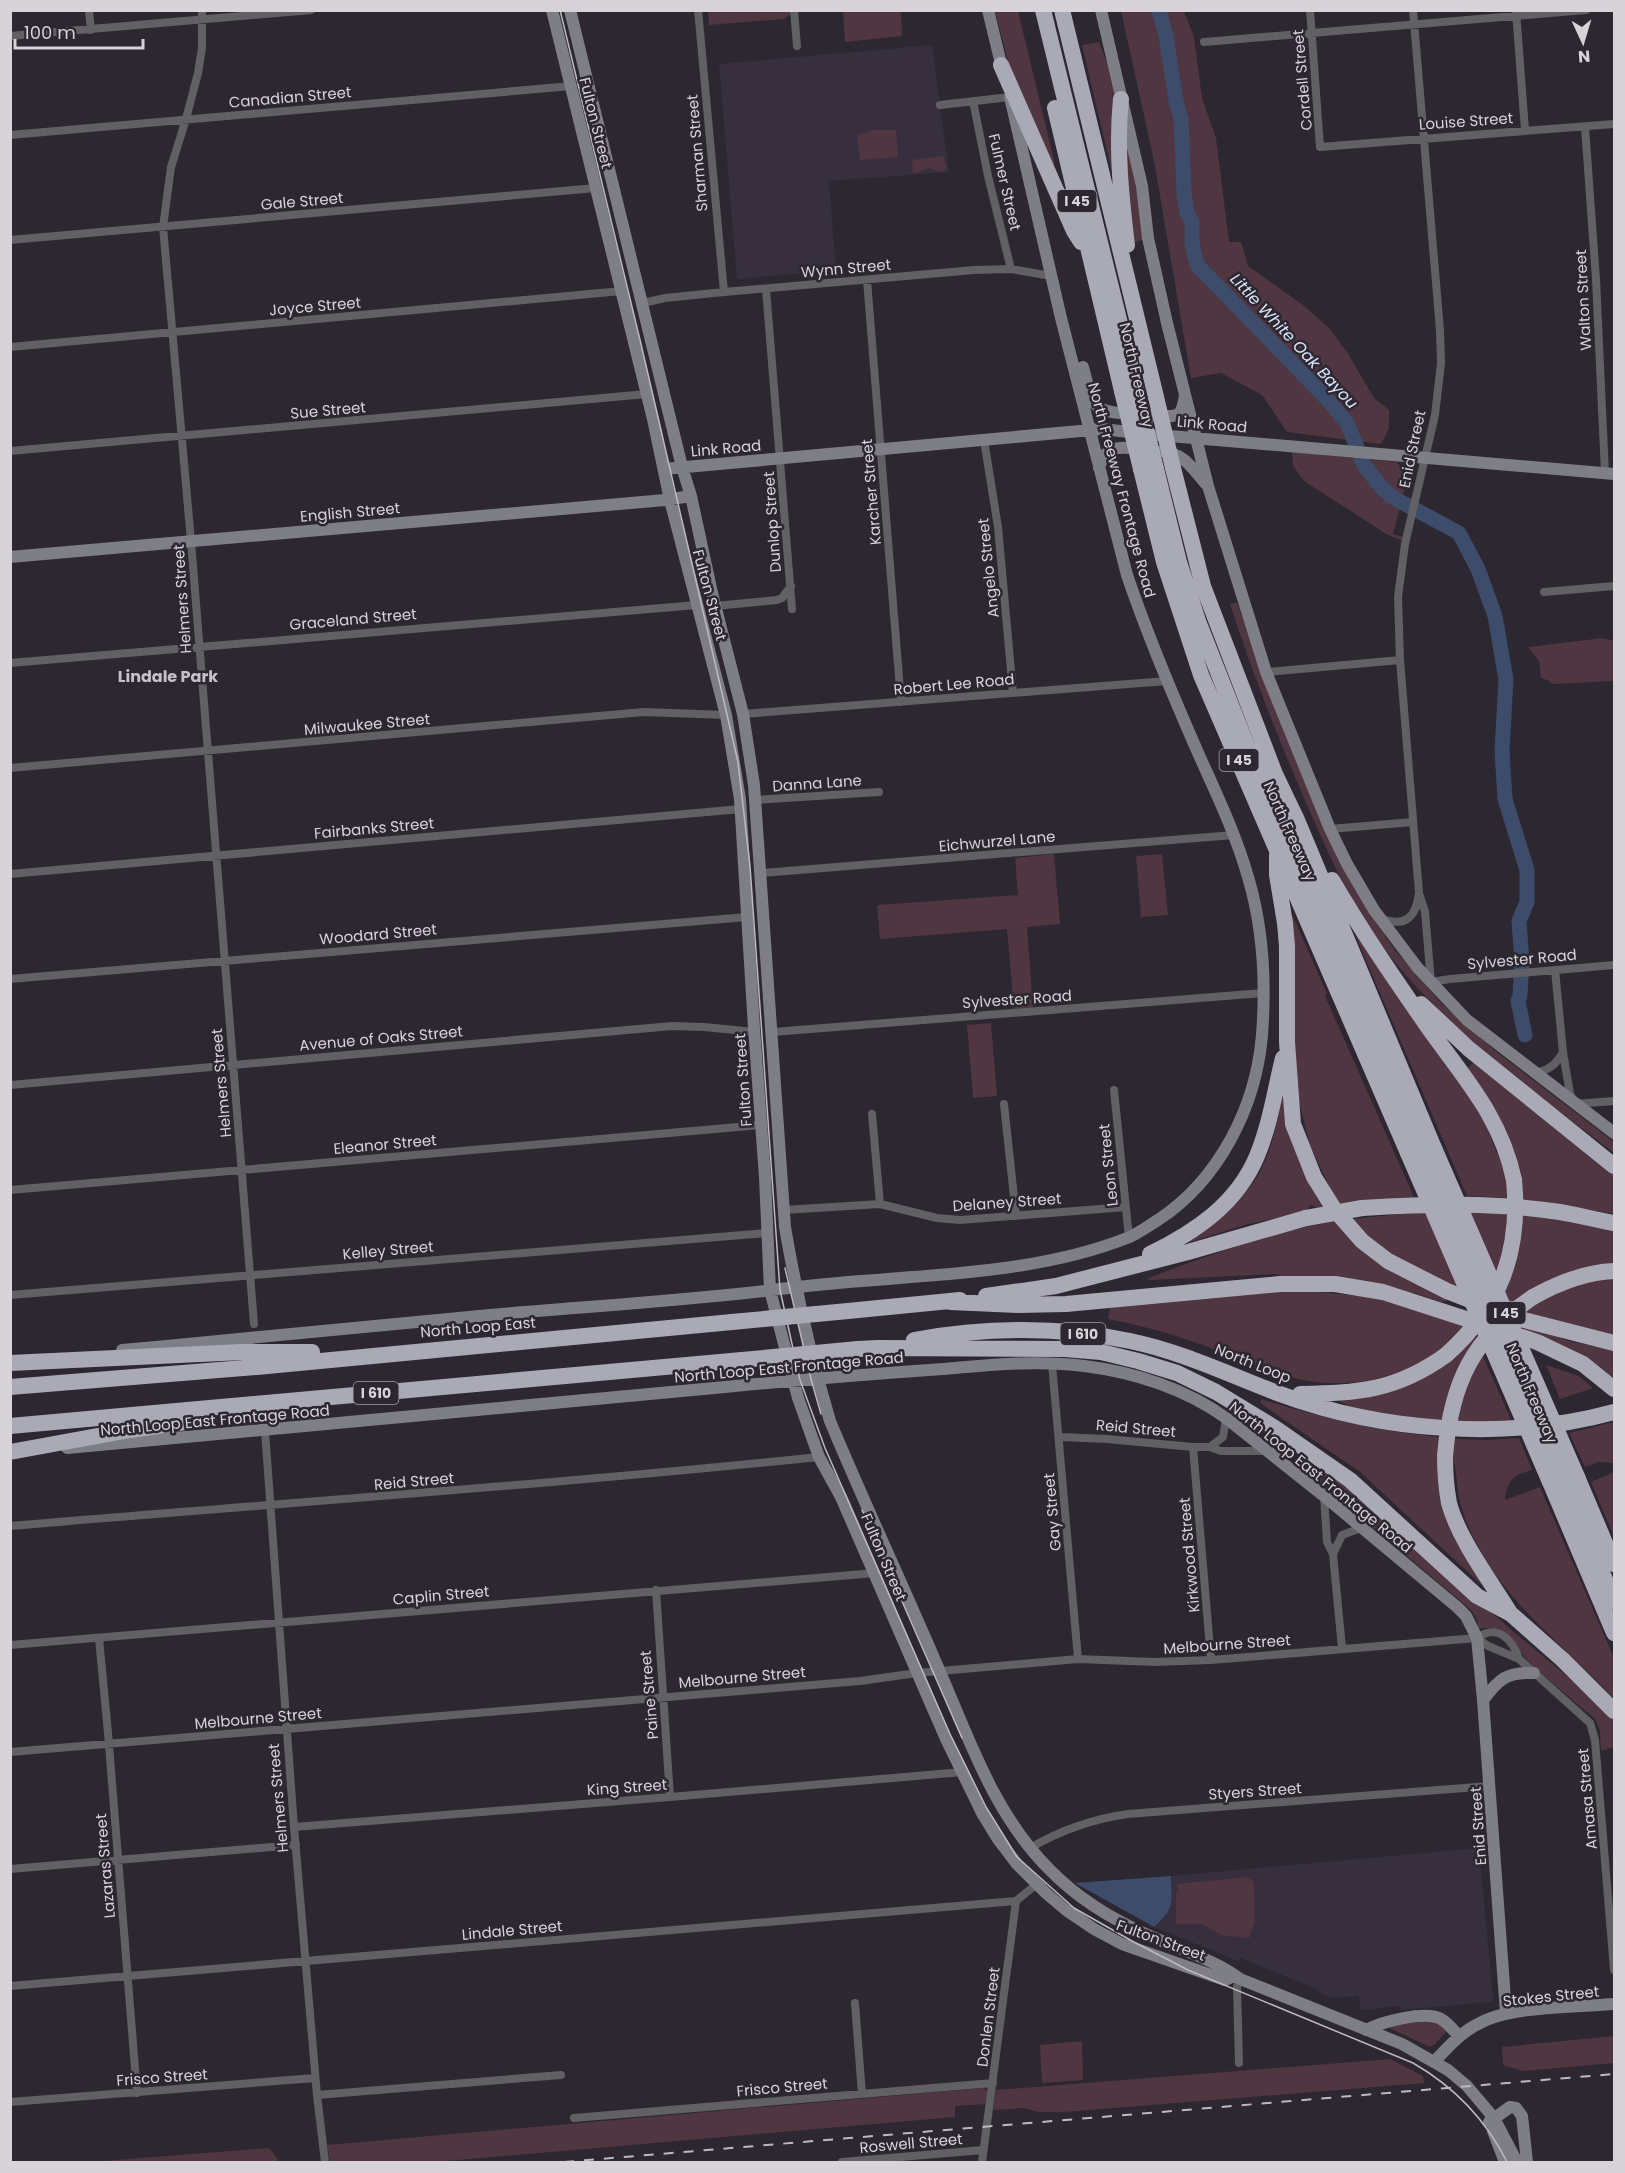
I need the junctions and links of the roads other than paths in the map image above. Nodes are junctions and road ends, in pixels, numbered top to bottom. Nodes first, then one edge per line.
1 (89, 10) edge
2 (311, 10) edge
3 (552, 10) edge
4 (570, 10) edge
5 (698, 10) edge
6 (794, 10) edge
7 (988, 10) edge
8 (1031, 10) edge
9 (1043, 10) edge
10 (1062, 10) edge
11 (1101, 10) edge
12 (1310, 10) edge
13 (1413, 10) edge
14 (1586, 10) edge
15 (1516, 13) edge
16 (202, 15) edge
17 (1414, 25) junction
18 (91, 30) junction
19 (1311, 34) junction
20 (10, 36) edge
21 (1204, 42) dead end
22 (797, 46) dead end
23 (1001, 65) junction
24 (572, 86) junction
25 (1005, 98) junction
26 (1121, 99) junction
27 (973, 101) junction
28 (940, 105) dead end
29 (186, 119) junction
30 (1614, 124) edge
31 (1585, 127) junction
32 (1525, 130) junction
33 (10, 135) edge
34 (1424, 138) junction
35 (1320, 147) joint
36 (596, 188) junction
37 (163, 226) junction
38 (10, 240) edge
39 (1091, 257) junction
40 (1011, 269) junction
41 (1052, 276) junction
42 (867, 280) junction
43 (766, 289) junction
44 (622, 291) junction
45 (724, 292) junction
46 (643, 303) junction
47 (1135, 317) junction
48 (173, 333) junction
49 (10, 346) edge
50 (1072, 355) junction
51 (1185, 391) junction
52 (1129, 392) junction
53 (647, 394) junction
54 (1089, 430) junction
55 (182, 437) junction
56 (1196, 439) junction
57 (984, 440) junction
58 (881, 449) junction
59 (10, 452) edge
60 (1425, 457) junction
61 (781, 458) junction
62 (682, 467) junction
63 (664, 469) junction
64 (1099, 469) junction
65 (1148, 469) junction
66 (1610, 473) edge
67 (1208, 486) junction
68 (691, 496) junction
69 (670, 500) junction
70 (191, 541) junction
71 (10, 557) edge
72 (791, 586) junction
73 (1614, 586) edge
74 (1544, 592) dead end
75 (697, 605) junction
76 (715, 606) junction
77 (792, 609) dead end
78 (199, 646) junction
79 (1400, 660) junction
80 (10, 663) edge
81 (1266, 672) junction
82 (1167, 681) junction
83 (1013, 693) junction
84 (902, 702) junction
85 (743, 714) junction
86 (726, 715) junction
87 (207, 751) junction
88 (10, 768) edge
89 (879, 792) dead end
90 (756, 800) junction
91 (741, 809) junction
92 (1297, 820) junction
93 (1413, 822) junction
94 (1330, 829) junction
95 (1234, 835) junction
96 (1276, 845) junction
97 (216, 856) junction
98 (761, 873) junction
99 (10, 874) edge
100 (1419, 893) junction
101 (747, 916) junction
102 (1380, 918) junction
103 (225, 960) junction
104 (1614, 965) edge
105 (1555, 970) junction
106 (1393, 976) junction
107 (10, 979) edge
108 (1431, 982) junction
109 (1263, 993) junction
110 (754, 1032) junction
111 (773, 1032) junction
112 (1287, 1042) junction
113 (1563, 1052) junction
114 (233, 1065) junction
115 (1535, 1073) junction
116 (10, 1084) edge
117 (1114, 1090) dead end
118 (1614, 1101) edge
119 (1004, 1104) dead end
120 (1575, 1104) junction
121 (872, 1114) dead end
122 (761, 1125) junction
123 (1614, 1133) edge
124 (1421, 1150) junction
125 (1614, 1164) edge
126 (242, 1170) junction
127 (10, 1190) edge
128 (880, 1204) junction
129 (1126, 1207) junction
130 (784, 1210) junction
131 (1016, 1216) junction
132 (1614, 1223) edge
133 (768, 1233) junction
134 (1129, 1238) junction
135 (1120, 1269) junction
136 (1614, 1271) edge
137 (250, 1275) junction
138 (795, 1288) junction
139 (770, 1290) junction
140 (10, 1295) edge
141 (950, 1302) junction
142 (254, 1324) dead end
143 (1614, 1343) edge
144 (878, 1348) junction
145 (412, 1351) junction
146 (10, 1362) edge
147 (1053, 1364) junction
148 (817, 1379) junction
149 (792, 1380) junction
150 (10, 1387) edge
151 (1614, 1389) edge
152 (394, 1392) junction
153 (1281, 1394) junction
154 (1612, 1413) edge
155 (1226, 1418) junction
156 (10, 1426) edge
157 (265, 1431) junction
158 (1060, 1437) junction
159 (1193, 1447) junction
160 (1210, 1447) junction
161 (1269, 1452) junction
162 (10, 1453) edge
163 (819, 1457) junction
164 (1564, 1481) junction
165 (1324, 1496) junction
166 (269, 1504) junction
167 (10, 1526) edge
168 (1361, 1528) junction
169 (1333, 1554) junction
170 (1614, 1564) edge
171 (875, 1573) junction
172 (656, 1590) junction
173 (1614, 1601) edge
174 (1511, 1614) junction
175 (278, 1623) junction
176 (1614, 1633) edge
177 (99, 1638) junction
178 (1477, 1638) junction
179 (10, 1645) edge
180 (1342, 1648) junction
181 (1078, 1659) junction
182 (1519, 1659) junction
183 (1211, 1660) junction
184 (940, 1671) junction
185 (916, 1673) junction
186 (1534, 1673) junction
187 (663, 1698) junction
188 (1484, 1700) junction
189 (1614, 1711) edge
190 (286, 1729) junction
191 (109, 1744) junction
192 (10, 1752) edge
193 (963, 1772) junction
194 (1490, 1786) junction
195 (670, 1797) junction
196 (294, 1827) junction
197 (296, 1845) junction
198 (1030, 1848) junction
199 (118, 1860) junction
200 (10, 1869) edge
201 (1037, 1884) junction
202 (1016, 1901) junction
203 (307, 1961) junction
204 (1614, 1970) edge
205 (128, 1976) junction
206 (1237, 1977) junction
207 (10, 1986) edge
208 (855, 2003) dead end
209 (1614, 2004) edge
210 (1506, 2013) junction
211 (1366, 2030) junction
212 (1459, 2036) junction
213 (1434, 2062) junction
214 (1239, 2063) dead end
215 (561, 2075) dead end
216 (315, 2078) junction
217 (993, 2083) junction
218 (137, 2093) junction
219 (862, 2094) junction
220 (317, 2095) junction
221 (10, 2103) edge
222 (574, 2118) dead end
223 (1491, 2120) junction
224 (983, 2150) junction
225 (325, 2163) edge
226 (842, 2163) edge
227 (982, 2163) edge
228 (1505, 2163) edge
229 (1517, 2163) edge
230 (1527, 2163) edge

1 - 18 street
2 - 16 street
3 - 24 main road, Fulton Street
4 - 46 main road, Fulton Street
5 - 45 street, Sharman Street
6 - 22 street
7 - 23 main road, North Freeway Frontage Road
8 - 39 highway, North Freeway / I 45
9 - 52 highway, North Freeway
10 - 47 highway, North Freeway / I 45
11 - 26 main road
12 - 19 street, Cordell Street
13 - 17 street, Enid Street
14 - 15 street
15 - 17 street
15 - 32 street
16 - 18 street
16 - 29 street, Helmers Street
17 - 19 street
17 - 34 street, Enid Street
18 - 20 street
19 - 21 street
19 - 35 street, Cordell Street
23 - 25 main road, North Freeway Frontage Road
23 - 39 highway
24 - 29 street, Canadian Street
24 - 36 main road, Fulton Street
25 - 27 street
25 - 41 main road, North Freeway Frontage Road
26 - 47 highway
26 - 51 main road
27 - 28 street
27 - 40 street, Fulmer Street
29 - 33 street, Canadian Street
29 - 37 street, Helmers Street
30 - 31 street, Louise Street
31 - 32 street, Louise Street
31 - 66 street, Walton Street
32 - 34 street, Louise Street
34 - 35 street, Louise Street
34 - 60 street, Enid Street
36 - 37 street, Gale Street
36 - 44 main road, Fulton Street
37 - 38 street, Gale Street
37 - 48 street, Helmers Street
39 - 52 highway, North Freeway / I 45
40 - 41 street, Wynn Street
40 - 42 street, Wynn Street
41 - 50 main road, North Freeway Frontage Road
42 - 43 street, Wynn Street
42 - 58 street, Karcher Street
43 - 45 street, Wynn Street
43 - 61 street, Dunlop Street
44 - 48 street, Joyce Street
44 - 53 main road, Fulton Street
45 - 46 street, Wynn Street
46 - 62 main road, Fulton Street
47 - 92 highway, North Freeway / I 45, bridge
48 - 49 street, Joyce Street
48 - 55 street, Helmers Street
50 - 51 main road
50 - 54 main road, North Freeway Frontage Road
51 - 56 main road
52 - 65 highway, North Freeway / I 45, bridge
53 - 55 street, Sue Street
53 - 63 main road, Fulton Street
54 - 56 main road, Link Road
54 - 57 main road, Link Road
54 - 64 main road, North Freeway Frontage Road
55 - 59 street, Sue Street
55 - 70 street, Helmers Street
56 - 60 main road, Link Road
56 - 67 main road
57 - 58 main road, Link Road
57 - 83 street, Angelo Street
58 - 61 main road, Link Road
58 - 84 street, Karcher Street
60 - 66 main road, Link Road
60 - 79 street, Enid Street
61 - 62 main road, Link Road
61 - 72 street, Dunlop Street
62 - 63 main road, Link Road
62 - 68 main road, Fulton Street
63 - 69 main road, Fulton Street
64 - 67 main road
64 - 82 main road, North Freeway Frontage Road
65 - 96 highway, North Freeway / I 45
65 - 124 highway, North Freeway
67 - 81 main road
68 - 69 main road, English Street
68 - 76 main road, Fulton Street
69 - 70 main road, English Street
69 - 75 main road, Fulton Street
70 - 71 main road, English Street
70 - 78 street, Helmers Street
72 - 76 street
72 - 77 street, Dunlop Street
73 - 74 street
75 - 78 street, Graceland Street
75 - 86 main road, Fulton Street
76 - 85 main road, Fulton Street
78 - 80 street, Graceland Street
78 - 87 street, Helmers Street
79 - 81 street
79 - 93 street, Enid Street
81 - 94 main road
82 - 83 street, Robert Lee Road
82 - 95 main road, North Freeway Frontage Road
83 - 84 street, Robert Lee Road
84 - 85 street, Robert Lee Road
85 - 90 main road, Fulton Street
86 - 87 street, Milwaukee Street
86 - 91 main road, Fulton Street
87 - 88 street, Milwaukee Street
87 - 97 street, Helmers Street
89 - 90 street, Danna Lane
90 - 98 main road, Fulton Street
91 - 97 street, Fairbanks Street
91 - 101 main road, Fulton Street
92 - 106 highway
92 - 124 highway, North Freeway / I 45
93 - 94 street
93 - 100 street, Enid Street
94 - 102 main road
95 - 98 street, Eichwurzel Lane
95 - 109 main road, North Freeway Frontage Road
96 - 112 highway
96 - 124 highway, North Freeway / I 45
97 - 99 street, Fairbanks Street
97 - 103 street, Helmers Street
98 - 111 main road, Fulton Street
100 - 102 street
100 - 108 street, Enid Street
101 - 103 street, Woodard Street
101 - 110 main road, Fulton Street
102 - 108 main road
103 - 107 street, Woodard Street
103 - 114 street, Helmers Street
104 - 105 street, Sylvester Road
105 - 108 street, Sylvester Road
105 - 113 street
106 - 125 highway
106 - 153 highway, bridge
108 - 115 main road
109 - 111 street, Sylvester Road
109 - 134 main road, North Freeway Frontage Road
110 - 114 street, Avenue of Oaks Street
110 - 122 main road, Fulton Street
111 - 130 main road, Fulton Street
112 - 135 highway
112 - 143 highway
113 - 115 street
113 - 120 street
114 - 116 street, Avenue of Oaks Street
114 - 126 street, Helmers Street
115 - 120 main road
117 - 129 street, Leon Street
118 - 120 street
119 - 131 street
120 - 123 main road
121 - 128 street
122 - 126 street, Eleanor Street
122 - 133 main road, Fulton Street
124 - 164 highway, North Freeway / I 45, bridge
124 - 164 highway, North Freeway / I 45, bridge
126 - 127 street, Eleanor Street
126 - 137 street, Helmers Street
128 - 130 street, Delaney Street
128 - 131 street, Delaney Street
129 - 131 street, Delaney Street
129 - 134 street, Leon Street
130 - 138 main road, Fulton Street
132 - 135 highway, bridge
133 - 137 street, Kelley Street
133 - 139 main road, Fulton Street
134 - 138 main road
135 - 141 highway
136 - 174 highway, bridge
137 - 140 street, Kelley Street
137 - 142 street, Helmers Street
138 - 139 main road
138 - 148 main road, Fulton Street
139 - 146 main road
139 - 149 main road, Fulton Street
141 - 145 highway, North Loop East, bridge
141 - 151 highway
144 - 152 highway, I 610, bridge
144 - 153 highway, North Loop / I 610
144 - 174 highway
145 - 146 highway
145 - 150 highway, North Loop East
147 - 148 main road, North Loop East Frontage Road
147 - 155 main road, North Loop East Frontage Road
147 - 158 street, Gay Street
148 - 149 main road, North Loop East Frontage Road
148 - 184 main road, Fulton Street
149 - 157 main road, North Loop East Frontage Road
149 - 163 main road, Fulton Street
152 - 156 highway, I 610
152 - 162 highway
153 - 154 highway, North Loop / I 610
155 - 160 street
155 - 161 main road, North Loop East Frontage Road
157 - 162 main road, North Loop East Frontage Road
157 - 166 street, Helmers Street
158 - 159 street, Reid Street
158 - 181 street, Gay Street
159 - 160 street, Reid Street
159 - 183 street, Kirkwood Street
160 - 161 street, Reid Street
161 - 165 main road, North Loop East Frontage Road
163 - 166 street, Reid Street
163 - 171 main road, Fulton Street
164 - 170 highway, North Freeway / I 45
164 - 173 highway, North Freeway
164 - 176 highway, North Freeway / I 45
165 - 168 main road, North Loop East Frontage Road
165 - 169 street
166 - 167 street, Reid Street
166 - 175 street, Helmers Street
168 - 169 street
168 - 178 main road, North Loop East Frontage Road
169 - 180 street
171 - 172 street, Caplin Street
171 - 185 main road, Fulton Street
172 - 175 street, Caplin Street
172 - 187 street, Paine Street
174 - 189 highway
175 - 177 street, Caplin Street
175 - 190 street, Helmers Street
177 - 179 street, Caplin Street
177 - 191 street, Lazaras Street
178 - 180 street, Melbourne Street
178 - 182 street, Amasa Street
178 - 182 street, Amasa Street
178 - 188 main road, Enid Street
180 - 183 street, Melbourne Street
181 - 183 street, Melbourne Street
181 - 184 street, Melbourne Street
182 - 186 street, Amasa Street
184 - 185 street, Melbourne Street
184 - 198 main road, Fulton Street
185 - 187 street, Melbourne Street
185 - 193 main road, Fulton Street
186 - 188 main road
186 - 204 street, Amasa Street
187 - 190 street, Melbourne Street
187 - 195 street, Paine Street
188 - 194 main road, Enid Street
190 - 191 street, Melbourne Street
190 - 196 street, Helmers Street
191 - 192 street, Melbourne Street
191 - 199 street, Lazaras Street
193 - 195 street, King Street
193 - 201 main road, Fulton Street
194 - 198 street, Styers Street
194 - 210 main road, Enid Street
195 - 196 street, King Street
196 - 197 street, Helmers Street
197 - 199 street
197 - 203 street, Helmers Street
198 - 206 main road, Fulton Street
199 - 200 street
199 - 205 street, Lazaras Street
201 - 202 street
201 - 206 main road, Fulton Street
202 - 203 street, Lindale Street
202 - 217 street, Donlen Street
203 - 205 street, Lindale Street
203 - 216 street, Helmers Street
205 - 207 street, Lindale Street
205 - 218 street, Lazaras Street
206 - 211 main road, Fulton Street
206 - 214 street
208 - 219 street
209 - 210 main road, Stokes Street
210 - 212 main road, Stokes Street
211 - 212 main road
211 - 213 main road, Fulton Street
212 - 213 main road, Stokes Street
213 - 223 main road, Fulton Street
215 - 220 street
216 - 218 street, Frisco Street
216 - 220 street, Helmers Street
217 - 219 street, Frisco Street
217 - 224 street, Donlen Street
218 - 221 street, Frisco Street
219 - 222 street, Frisco Street
220 - 225 street, Helmers Street
223 - 228 main road, Fulton Street
223 - 229 main road, Fulton Street
223 - 230 main road
224 - 226 street, Roswell Street
224 - 227 street, Donlen Street

